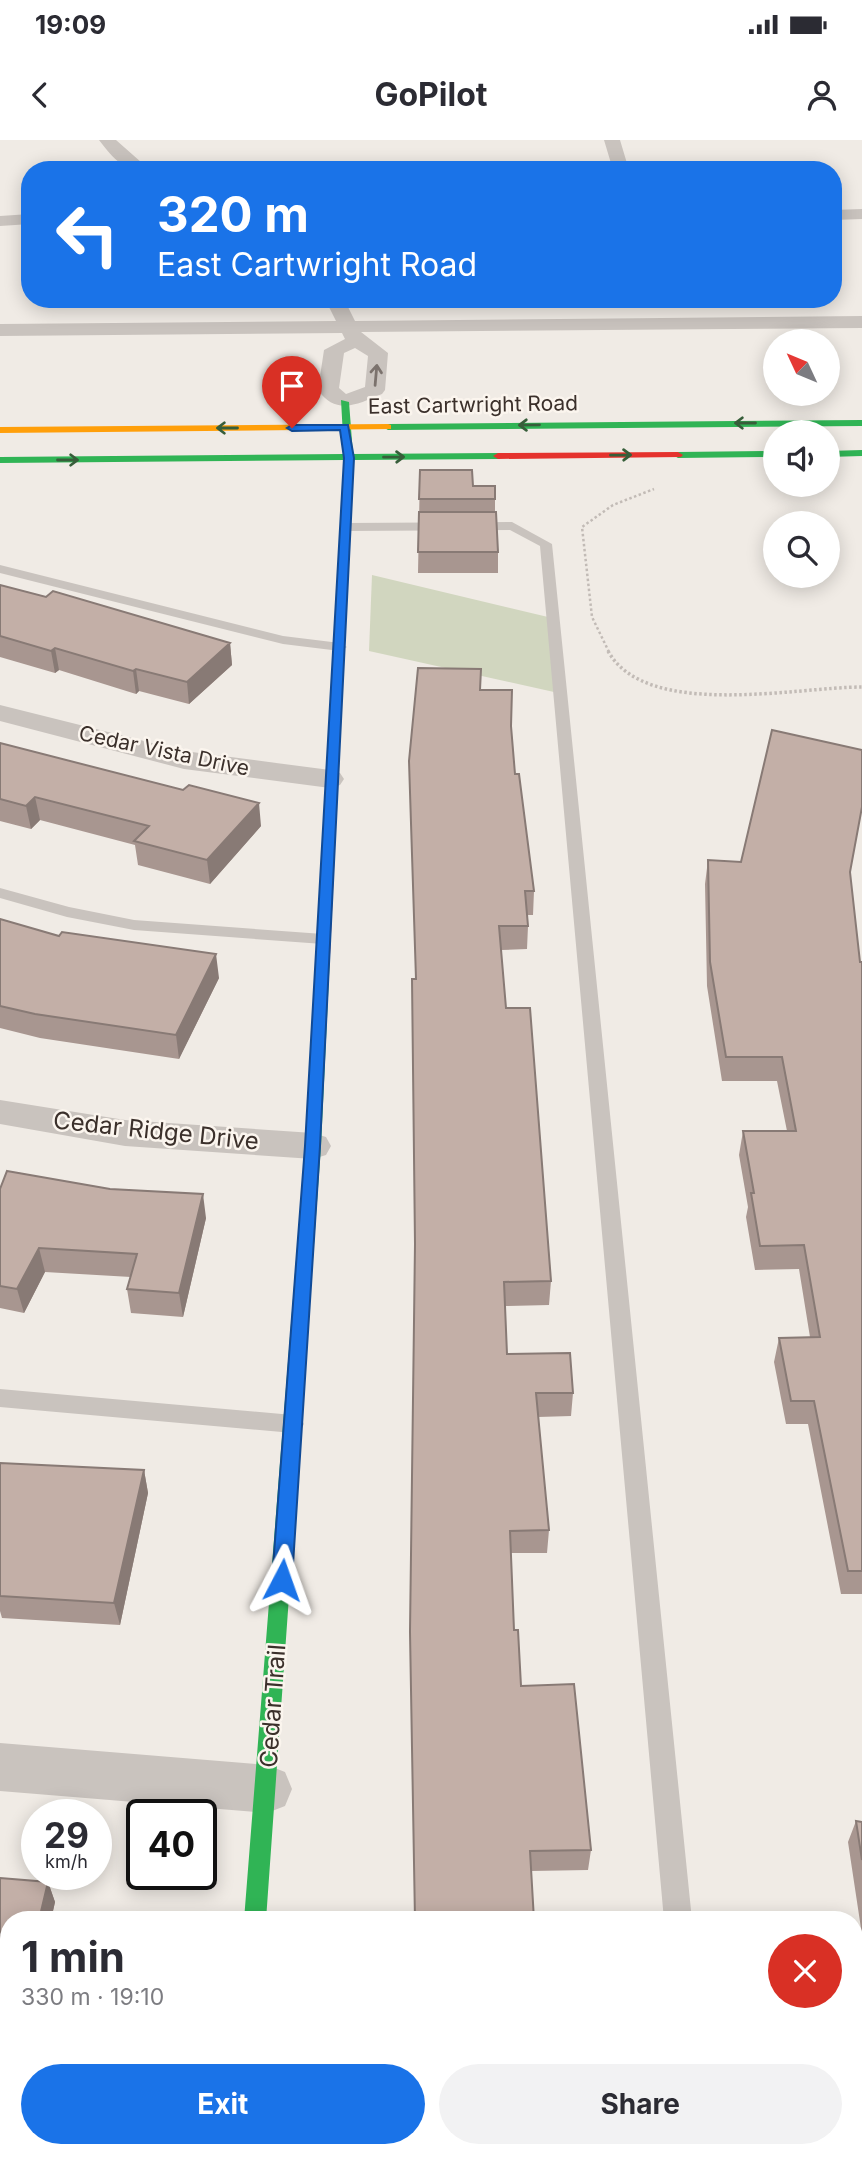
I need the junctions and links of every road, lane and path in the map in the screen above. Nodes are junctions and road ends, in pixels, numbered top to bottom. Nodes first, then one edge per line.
1 (107, 140) edge
2 (612, 140) edge
3 (127, 161) edge
4 (618, 161) edge
5 (842, 215) edge
6 (862, 215) edge
7 (21, 220) edge
8 (0, 221) edge
9 (339, 308) edge
10 (862, 322) edge
11 (0, 330) edge
12 (353, 334) junction
13 (344, 402) junction
14 (862, 423) edge
15 (345, 427) junction
16 (0, 430) edge
17 (862, 453) edge
18 (763, 454) edge
19 (840, 454) edge
20 (349, 458) junction
21 (0, 460) edge
22 (657, 488) dead end
23 (346, 527) junction
24 (0, 569) edge
25 (340, 647) junction
26 (862, 687) edge
27 (0, 713) edge
28 (330, 779) junction
29 (0, 893) edge
30 (323, 939) junction
31 (0, 1112) edge
32 (313, 1146) junction
33 (0, 1398) edge
34 (293, 1424) junction
35 (0, 1767) edge
36 (267, 1789) junction
37 (256, 1911) edge
38 (677, 1911) edge

1 - 3 street
2 - 4 street
5 - 6 street
7 - 8 street
9 - 12 street
10 - 12 street
11 - 12 street
12 - 13 street, Cedar Trail
13 -> 12 street
13 - 15 main road, Cedar Trail
14 -> 15 main road, East Cartwright Road
15 -> 16 main road, East Cartwright Road
15 - 20 main road, Cedar Trail
17 - 19 main road
20 -> 18 main road
21 -> 20 main road
20 - 23 main road, Cedar Trail
22 - 26 path
23 - 25 main road, Cedar Trail
23 - 38 lane
24 - 25 lane
25 - 28 main road, Cedar Trail
27 - 28 street, Cedar Vista Drive
28 - 30 main road, Cedar Trail
29 - 30 lane
30 - 32 main road, Cedar Trail
31 - 32 street, Cedar Ridge Drive
32 - 34 main road, Cedar Trail
33 - 34 lane
34 - 36 main road, Cedar Trail
35 - 36 street
36 - 37 main road, Cedar Trail

